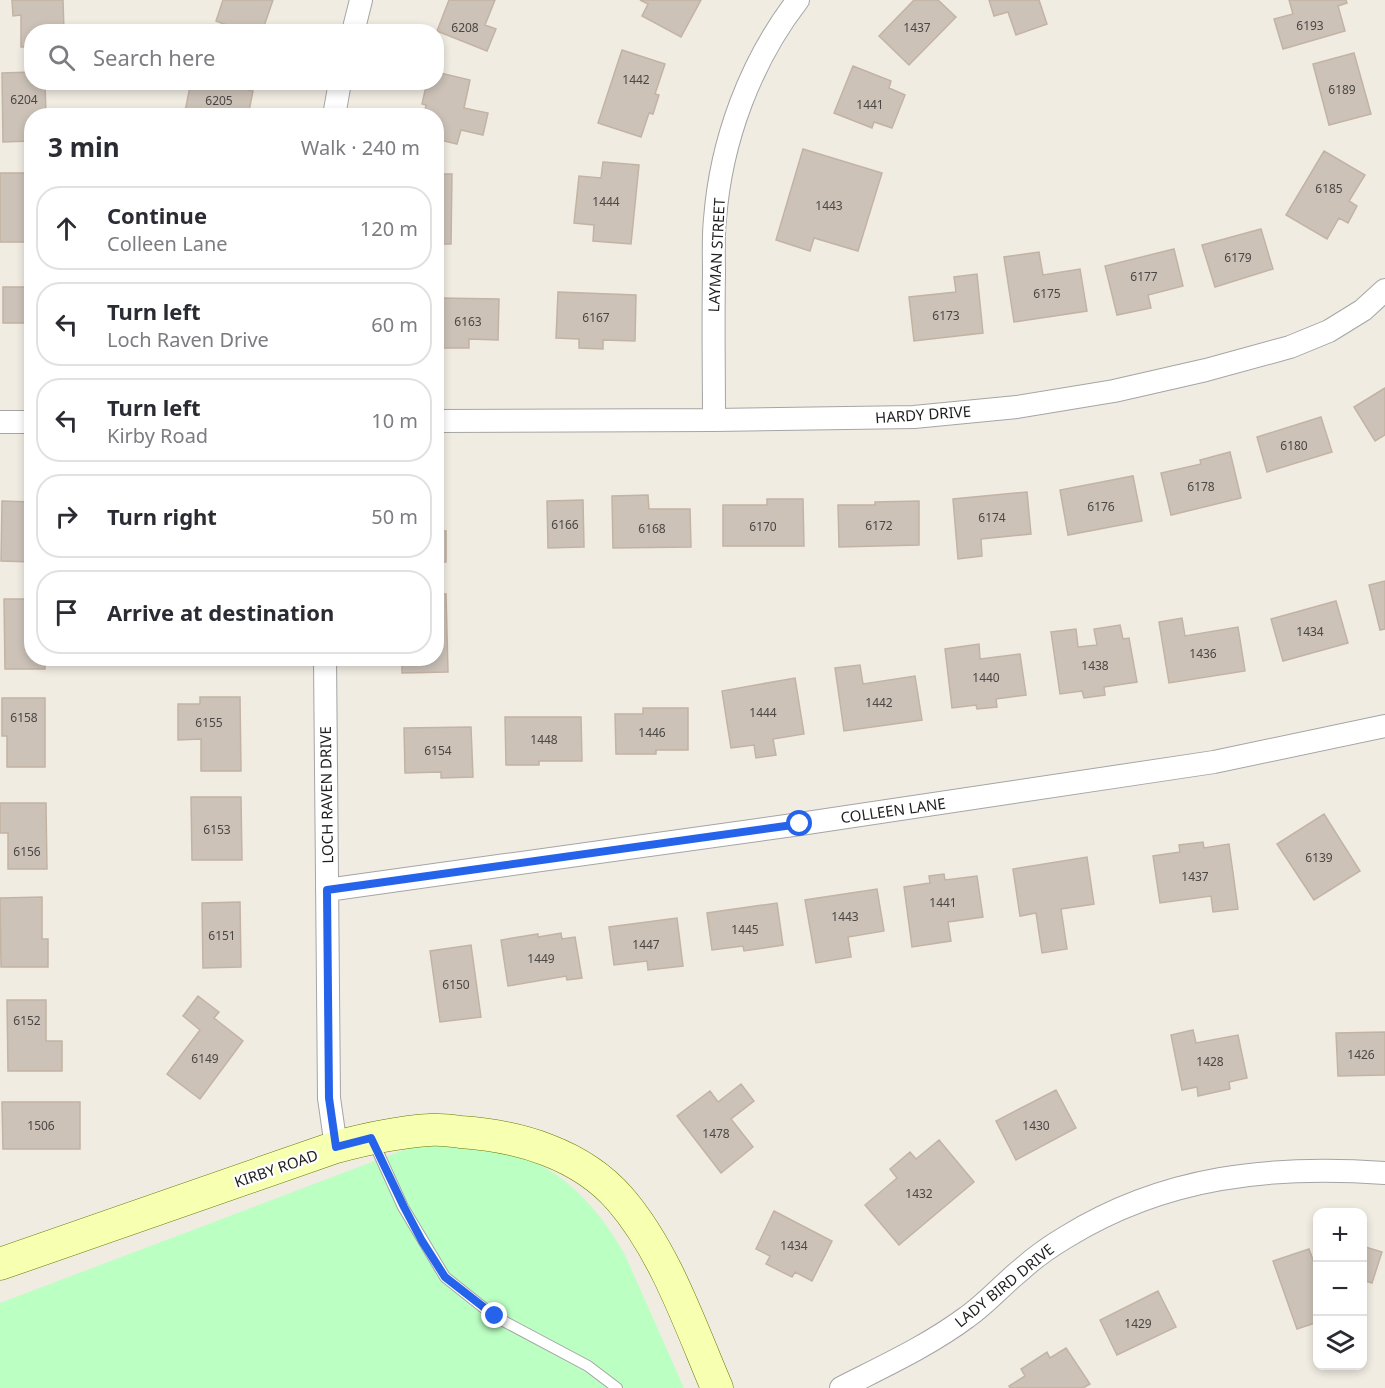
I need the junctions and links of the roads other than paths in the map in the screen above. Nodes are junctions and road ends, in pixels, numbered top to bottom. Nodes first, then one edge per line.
1 (361, 0) edge
2 (798, 0) edge
3 (354, 24) edge
4 (338, 90) edge
5 (335, 108) edge
6 (1385, 290) edge
7 (714, 420) junction
8 (444, 421) edge
9 (0, 422) edge
10 (24, 422) edge
11 (325, 666) edge
12 (1385, 726) edge
13 (327, 890) junction
14 (371, 1138) junction
15 (336, 1147) junction
16 (1385, 1173) edge
17 (0, 1264) edge
18 (617, 1388) edge
19 (717, 1388) edge
20 (841, 1388) edge

1 - 3 street
2 - 7 street, LAYMAN STREET
4 - 5 street
6 - 7 street, HARDY DRIVE
7 - 8 street, HARDY DRIVE
9 - 10 street
11 - 13 street, LOCH RAVEN DRIVE
12 - 13 street, COLLEEN LANE
13 - 15 street, LOCH RAVEN DRIVE
14 - 15 main road, KIRBY ROAD
14 - 18 lane
14 - 19 main road, KIRBY ROAD
15 - 17 main road, KIRBY ROAD
16 - 20 street, LADY BIRD DRIVE

